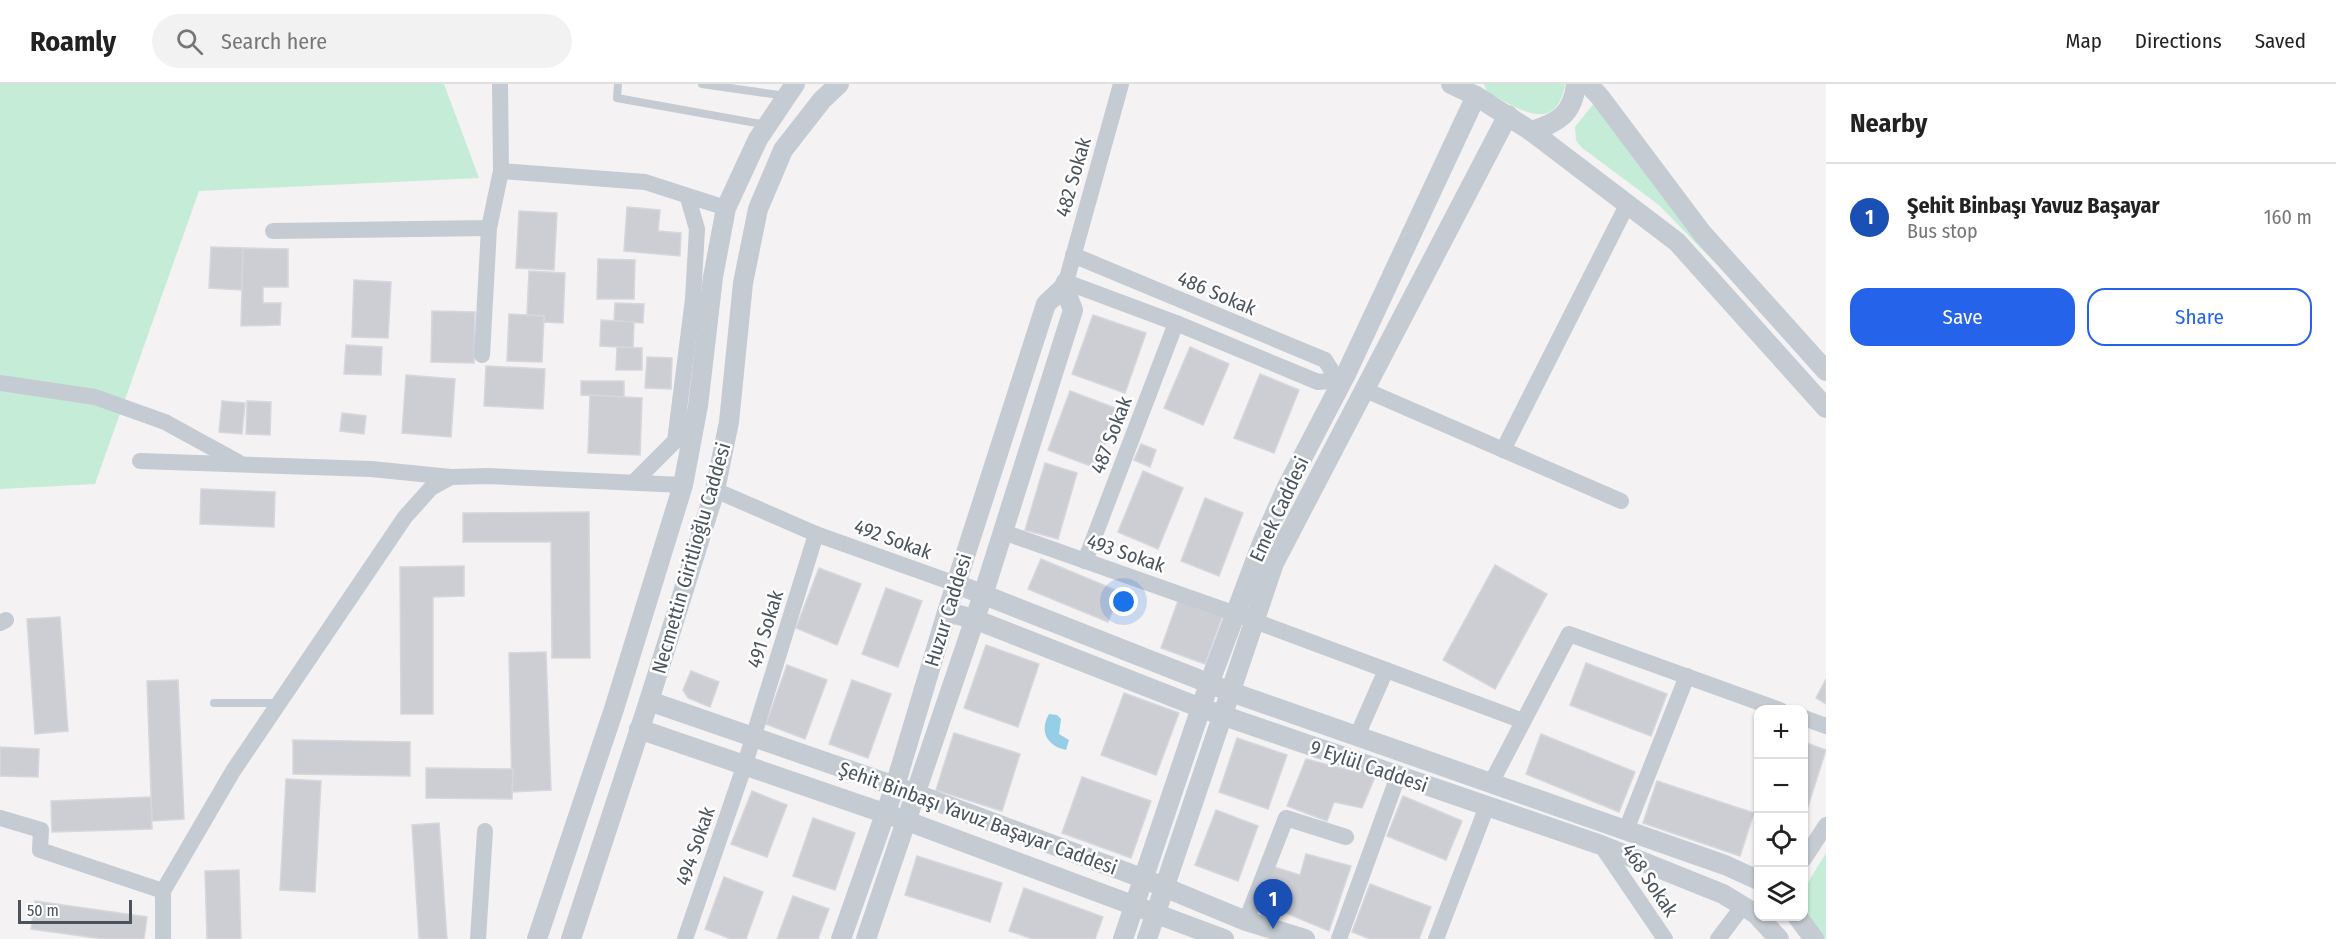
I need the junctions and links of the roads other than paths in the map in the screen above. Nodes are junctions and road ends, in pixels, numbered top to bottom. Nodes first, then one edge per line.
1 (500, 84) edge
2 (618, 84) edge
3 (702, 84) edge
4 (838, 84) edge
5 (1121, 84) edge
6 (1451, 84) edge
7 (1576, 84) edge
8 (1588, 84) edge
9 (1604, 84) edge
10 (790, 90) edge
11 (1474, 90) edge
12 (1508, 115) junction
13 (766, 125) junction
14 (1531, 131) junction
15 (1626, 131) junction
16 (501, 171) junction
17 (688, 198) junction
18 (1628, 203) junction
19 (726, 208) junction
20 (489, 228) junction
21 (273, 231) dead end
22 (1073, 255) junction
23 (1065, 284) junction
24 (1176, 323) junction
25 (482, 355) dead end
26 (1826, 371) edge
27 (1340, 380) junction
28 (0, 383) edge
29 (1363, 389) junction
30 (1826, 408) edge
31 (1503, 450) junction
32 (140, 461) dead end
33 (241, 464) junction
34 (450, 477) junction
35 (634, 482) junction
36 (683, 485) junction
37 (715, 490) junction
38 (1621, 501) dead end
39 (1003, 532) junction
40 (816, 534) junction
41 (1085, 561) junction
42 (956, 584) junction
43 (983, 595) junction
44 (947, 612) junction
45 (1245, 618) junction
46 (974, 619) junction
47 (1386, 670) junction
48 (1687, 676) junction
49 (1209, 684) junction
50 (1231, 692) junction
51 (649, 701) junction
52 (214, 703) dead end
53 (279, 703) junction
54 (1766, 705) edge
55 (1201, 708) junction
56 (1223, 716) junction
57 (1808, 720) edge
58 (1523, 722) junction
59 (1826, 726) edge
60 (639, 729) junction
61 (753, 736) junction
62 (1357, 736) junction
63 (744, 767) junction
64 (1398, 776) junction
65 (1491, 783) junction
66 (895, 786) junction
67 (915, 795) junction
68 (1487, 806) junction
69 (885, 816) junction
70 (0, 818) edge
71 (907, 821) junction
72 (1826, 825) edge
73 (1626, 830) junction
74 (485, 831) dead end
75 (1346, 837) dead end
76 (1601, 845) junction
77 (1808, 852) edge
78 (1142, 878) junction
79 (1754, 878) edge
80 (1164, 887) junction
81 (163, 891) junction
82 (1133, 906) junction
83 (1743, 906) junction
84 (1155, 913) junction
85 (1246, 921) junction
86 (1801, 921) edge
87 (163, 939) edge
88 (478, 939) edge
89 (537, 939) edge
90 (571, 939) edge
91 (685, 939) edge
92 (841, 939) edge
93 (866, 939) edge
94 (1123, 939) edge
95 (1147, 939) edge
96 (1224, 939) edge
97 (1305, 939) edge
98 (1339, 939) edge
99 (1436, 939) edge
100 (1665, 939) edge
101 (1718, 939) edge
102 (1779, 939) edge
103 (1814, 939) edge

1 - 16 street
2 - 13 lane
3 - 10 lane
4 - 37 street, Necmettin Giritlioğlu Caddesi
5 - 22 street, 482 Sokak
6 - 11 street
7 - 14 street
8 - 15 street
9 - 15 street
10 - 13 street, Necmettin Giritlioğlu Caddesi
11 - 12 street
11 - 27 street, Emek Caddesi
12 - 14 street
12 - 29 street, Emek Caddesi
13 - 19 street, Necmettin Giritlioğlu Caddesi
14 - 18 street
15 - 26 street
16 - 17 street
16 - 20 street
17 - 19 street
17 - 35 street
18 - 30 street
18 - 31 street
19 - 36 street, Necmettin Giritlioğlu Caddesi
20 - 21 street
20 - 25 street
22 - 23 street, 482 Sokak
22 - 27 street, 486 Sokak
23 - 24 street
23 - 39 street, Huzur Caddesi
23 - 42 street, Huzur Caddesi
24 - 27 street
24 - 41 street, 487 Sokak
27 - 29 street
27 - 45 street, Emek Caddesi
28 - 33 street
29 - 31 street
29 - 45 street, Emek Caddesi
31 - 38 street
32 - 33 street
33 - 34 street
34 - 35 street
34 - 53 street
35 - 36 street
36 - 89 street, Necmettin Giritlioğlu Caddesi
37 - 40 street, 492 Sokak
37 - 51 street, Necmettin Giritlioğlu Caddesi
39 - 41 street, 493 Sokak
39 - 43 street, Huzur Caddesi
40 - 42 street, 492 Sokak
40 - 61 street, 491 Sokak
41 - 45 street, 493 Sokak
42 - 43 street, 9 Eylül Caddesi
42 - 44 street, Huzur Caddesi
43 - 46 street, Huzur Caddesi
43 - 49 street, 9 Eylül Caddesi
44 - 46 street, 9 Eylül Caddesi
44 - 66 street, Huzur Caddesi
45 - 47 street, 493 Sokak
45 - 49 street, Emek Caddesi
45 - 50 street, Emek Caddesi
46 - 55 street, 9 Eylül Caddesi
46 - 67 street, Huzur Caddesi
47 - 58 street, 493 Sokak
47 - 62 street
48 - 54 street
48 - 58 street
48 - 73 street
49 - 50 street, 9 Eylül Caddesi
49 - 55 street, Emek Caddesi
50 - 56 street, Emek Caddesi
50 - 62 street, 9 Eylül Caddesi
51 - 60 street, Necmettin Giritlioğlu Caddesi
51 - 61 street, Şehit Binbaşı Yavuz Başayar Caddesi
52 - 53 lane
53 - 81 street
55 - 56 street, 9 Eylül Caddesi
55 - 78 street, Emek Caddesi
56 - 64 street, 9 Eylül Caddesi
56 - 80 street, Emek Caddesi
57 - 59 street
58 - 65 street
60 - 63 street, Şehit Binbaşı Yavuz Başayar Caddesi
60 - 90 street, Necmettin Giritlioğlu Caddesi
61 - 63 street, 491 Sokak
61 - 66 street, Şehit Binbaşı Yavuz Başayar Caddesi
62 - 65 street, 9 Eylül Caddesi
63 - 69 street, Şehit Binbaşı Yavuz Başayar Caddesi
63 - 91 street, 494 Sokak
64 - 68 street, 9 Eylül Caddesi
64 - 98 street
65 - 73 street, 9 Eylül Caddesi
66 - 67 street, Şehit Binbaşı Yavuz Başayar Caddesi
66 - 69 street, Huzur Caddesi
67 - 71 street, Huzur Caddesi
67 - 78 street, Şehit Binbaşı Yavuz Başayar Caddesi
68 - 76 street, 9 Eylül Caddesi
68 - 99 street
69 - 71 street, Şehit Binbaşı Yavuz Başayar Caddesi
69 - 92 street, Huzur Caddesi
70 - 81 street
71 - 82 street, Şehit Binbaşı Yavuz Başayar Caddesi
71 - 93 street, Huzur Caddesi
72 - 77 street
73 - 79 street, 9 Eylül Caddesi
74 - 88 street
75 - 85 street
76 - 83 street, 9 Eylül Caddesi
76 - 100 street, 468 Sokak
78 - 80 street, Şehit Binbaşı Yavuz Başayar Caddesi
78 - 82 street, Emek Caddesi
80 - 84 street, Emek Caddesi
80 - 85 street, Şehit Binbaşı Yavuz Başayar Caddesi
81 - 87 street
82 - 84 street, Şehit Binbaşı Yavuz Başayar Caddesi
82 - 94 street, Emek Caddesi
83 - 101 street
83 - 102 street, 9 Eylül Caddesi
84 - 95 street, Emek Caddesi
84 - 96 street, Şehit Binbaşı Yavuz Başayar Caddesi
85 - 97 street, Şehit Binbaşı Yavuz Başayar Caddesi
86 - 103 street

